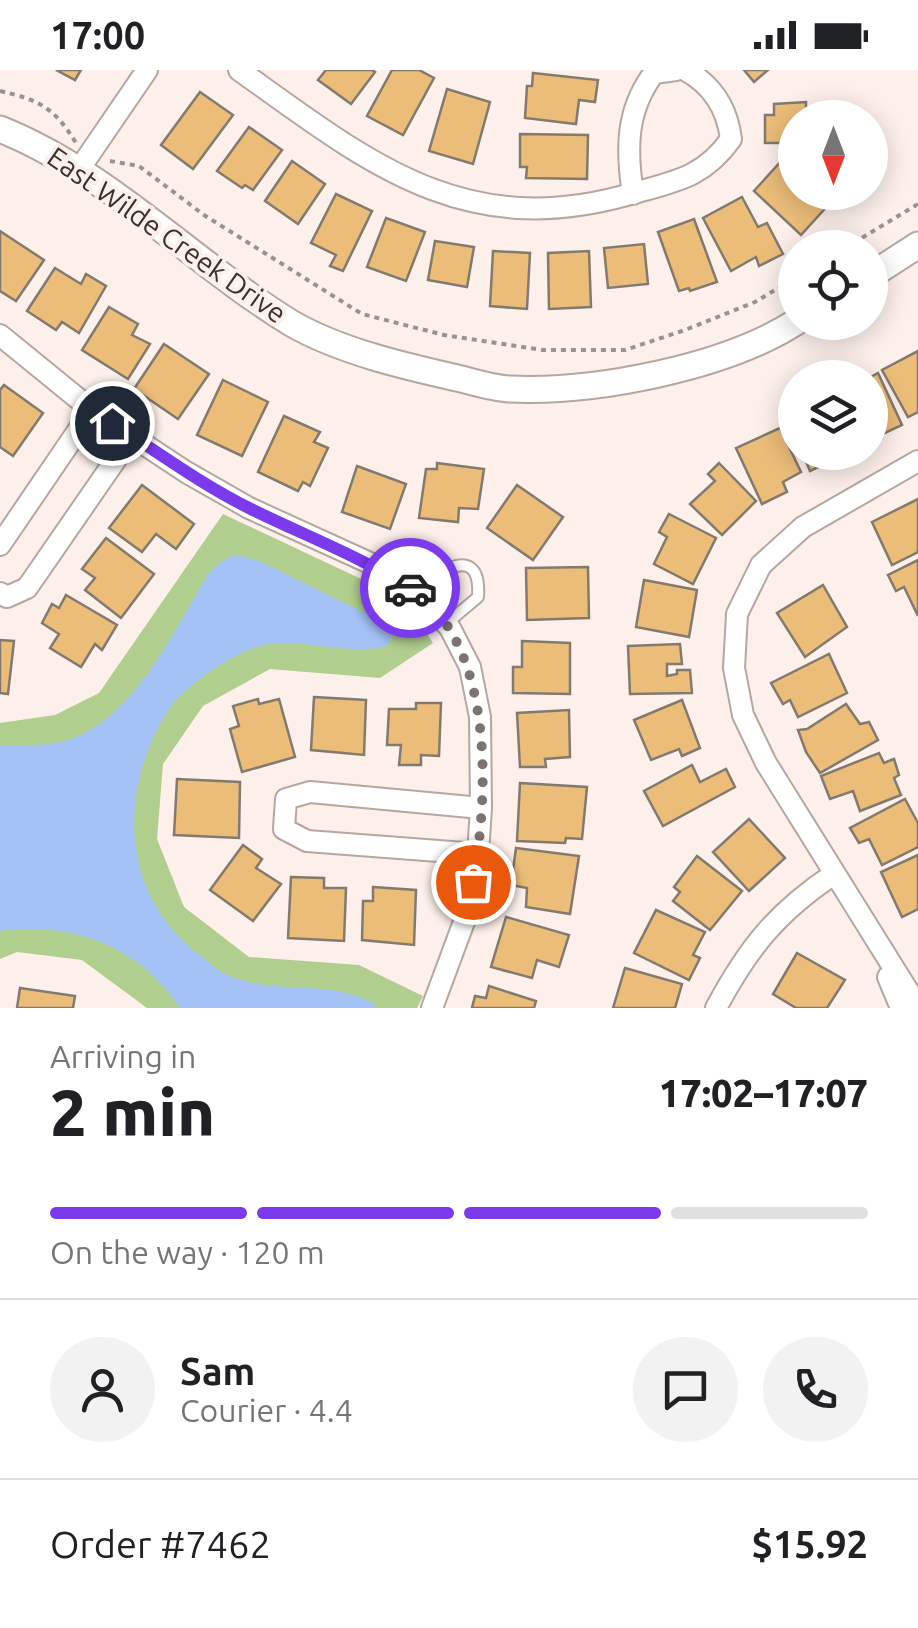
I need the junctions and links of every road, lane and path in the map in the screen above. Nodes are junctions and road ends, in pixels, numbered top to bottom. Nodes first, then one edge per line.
1 (147, 70) edge
2 (239, 70) edge
3 (676, 70) edge
4 (685, 70) edge
5 (0, 91) edge
6 (0, 129) edge
7 (84, 162) junction
8 (632, 194) junction
9 (918, 204) edge
10 (875, 230) edge
11 (918, 246) edge
12 (888, 265) edge
13 (778, 288) edge
14 (778, 333) edge
15 (0, 335) edge
16 (92, 410) junction
17 (132, 436) junction
18 (918, 461) edge
19 (0, 545) edge
20 (416, 592) junction
21 (0, 593) edge
22 (448, 626) junction
23 (481, 808) junction
24 (478, 854) junction
25 (834, 874) junction
26 (865, 924) junction
27 (918, 1007) edge
28 (432, 1008) edge
29 (716, 1008) edge
30 (901, 1008) edge

1 - 7 street
2 - 8 street
3 - 8 street
4 - 8 street
5 - 7 path
6 - 7 street, East Wilde Creek Drive
7 - 13 path
7 - 14 street, East Wilde Creek Drive
9 - 10 path
11 - 12 street
15 - 16 street
16 - 17 street
16 - 19 street
17 - 20 street
17 - 21 street
18 - 25 street
20 - 22 street
20 - 22 lane
22 - 23 street
23 - 24 street
23 - 24 street
24 - 28 street
25 - 26 street
25 - 29 street
26 - 27 street
26 - 30 street

